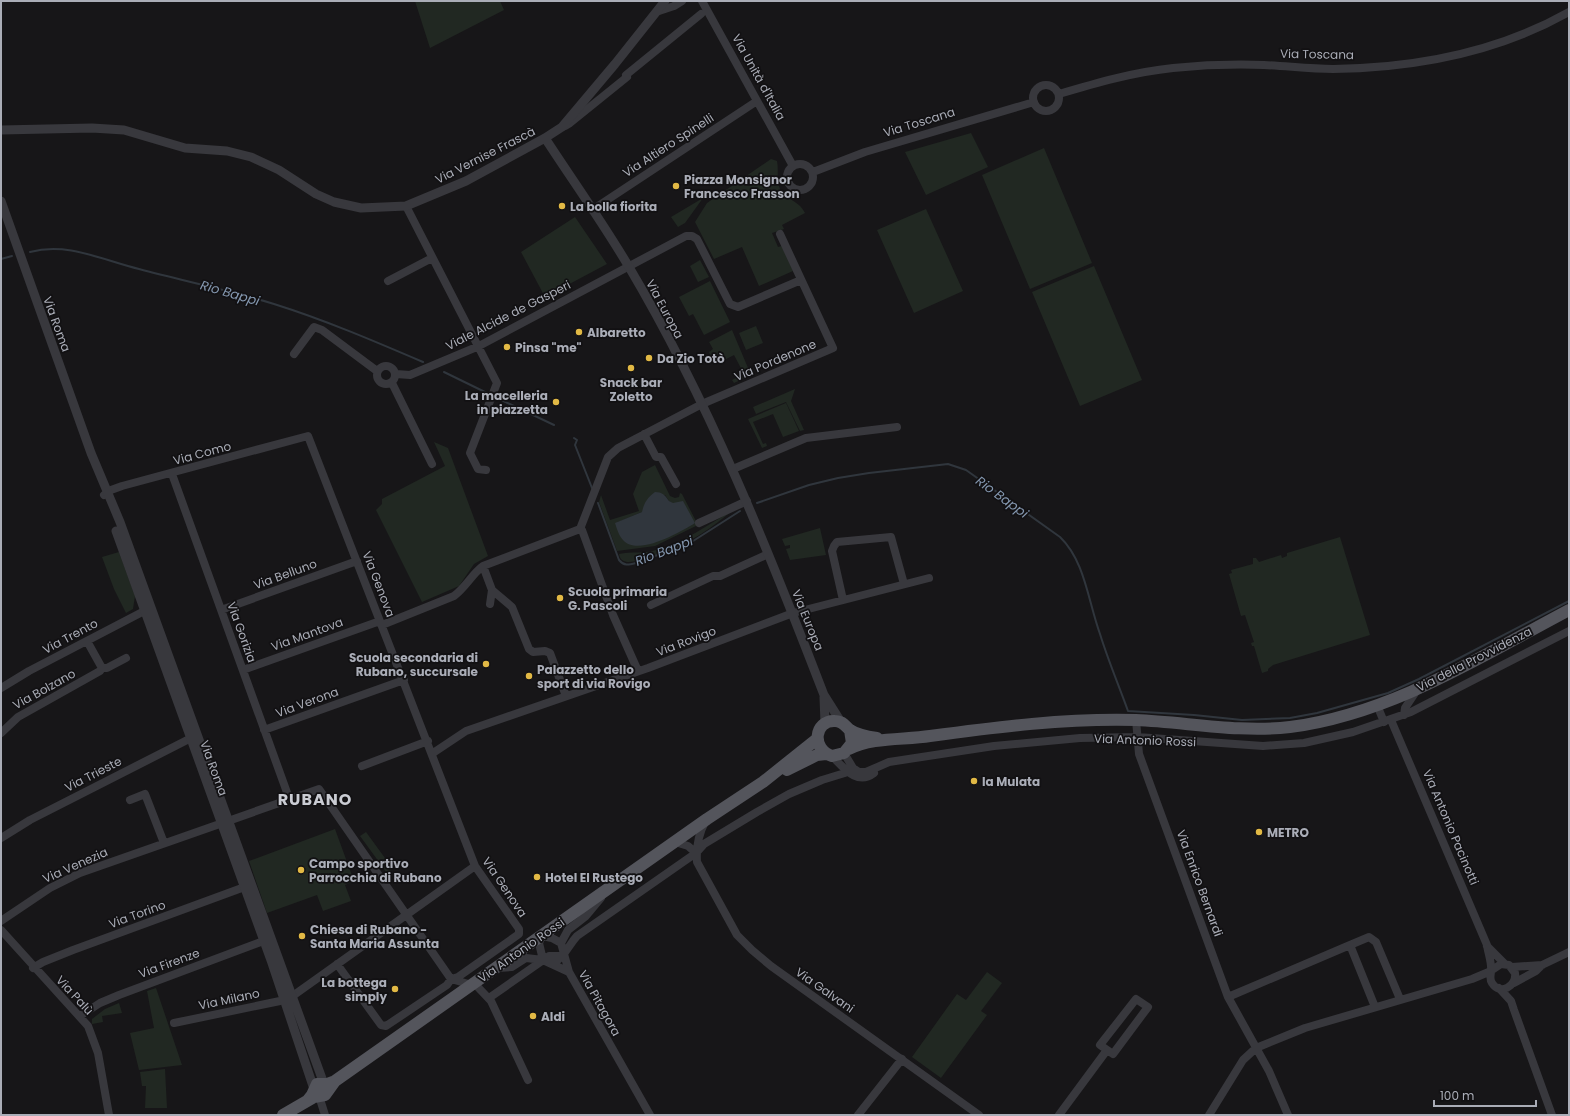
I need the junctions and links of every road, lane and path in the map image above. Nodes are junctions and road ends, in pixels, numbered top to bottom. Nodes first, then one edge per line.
1 (665, 1) edge
2 (682, 1) edge
3 (702, 1) edge
4 (659, 10) junction
5 (1569, 12) edge
6 (701, 14) dead end
7 (1059, 94) junction
8 (757, 100) junction
9 (1034, 102) junction
10 (562, 127) junction
11 (1, 130) edge
12 (545, 138) junction
13 (793, 166) junction
14 (813, 172) junction
15 (1, 201) edge
16 (406, 206) junction
17 (592, 210) junction
18 (780, 234) dead end
19 (432, 258) junction
20 (629, 267) junction
21 (801, 280) junction
22 (388, 281) dead end
23 (479, 346) junction
24 (294, 354) dead end
25 (377, 371) junction
26 (396, 374) junction
27 (392, 383) junction
28 (702, 404) junction
29 (897, 427) dead end
30 (644, 434) junction
31 (308, 436) joint
32 (432, 464) dead end
33 (733, 469) junction
34 (486, 470) dead end
35 (172, 474) junction
36 (676, 484) dead end
37 (106, 494) junction
38 (748, 505) junction
39 (699, 523) dead end
40 (580, 529) junction
41 (768, 554) junction
42 (357, 561) junction
43 (483, 566) junction
44 (929, 578) dead end
45 (904, 584) junction
46 (492, 590) junction
47 (843, 600) junction
48 (490, 604) dead end
49 (651, 606) dead end
50 (148, 608) junction
51 (221, 610) junction
52 (793, 613) junction
53 (1568, 613) edge
54 (381, 623) junction
55 (1569, 631) edge
56 (87, 641) junction
57 (126, 658) dead end
58 (102, 668) junction
59 (243, 670) junction
60 (638, 671) junction
61 (404, 680) junction
62 (1, 688) edge
63 (1418, 688) junction
64 (824, 695) junction
65 (566, 696) junction
66 (1383, 703) junction
67 (1403, 714) junction
68 (1136, 720) junction
69 (1388, 721) junction
70 (825, 723) junction
71 (846, 726) junction
72 (264, 730) junction
73 (1, 732) edge
74 (194, 736) junction
75 (1137, 737) junction
76 (817, 739) junction
77 (884, 740) junction
78 (428, 741) junction
79 (847, 751) junction
80 (433, 753) junction
81 (829, 755) junction
82 (881, 765) junction
83 (362, 766) dead end
84 (848, 772) junction
85 (763, 782) junction
86 (289, 798) junction
87 (130, 800) dead end
88 (707, 819) junction
89 (225, 822) junction
90 (1, 838) edge
91 (675, 842) junction
92 (164, 843) junction
93 (696, 853) junction
94 (475, 866) junction
95 (248, 886) junction
96 (608, 890) junction
97 (406, 915) junction
98 (1, 921) edge
99 (1, 930) edge
100 (519, 934) joint
101 (542, 936) junction
102 (267, 940) junction
103 (561, 943) junction
104 (1350, 945) junction
105 (1487, 945) junction
106 (1569, 952) edge
107 (564, 956) junction
108 (543, 960) junction
109 (554, 963) junction
110 (337, 964) junction
111 (1542, 965) junction
112 (1508, 966) junction
113 (33, 968) junction
114 (495, 969) junction
115 (1492, 970) junction
116 (569, 972) junction
117 (1472, 979) junction
118 (454, 980) junction
119 (1492, 982) junction
120 (473, 984) junction
121 (1513, 984) junction
122 (1499, 988) junction
123 (457, 995) junction
124 (1228, 997) junction
125 (288, 998) junction
126 (489, 998) junction
127 (1400, 1000) junction
128 (1510, 1001) junction
129 (445, 1004) junction
130 (1376, 1006) junction
131 (80, 1016) junction
132 (174, 1023) dead end
133 (1256, 1048) junction
134 (1107, 1050) junction
135 (902, 1059) junction
136 (528, 1080) dead end
137 (321, 1092) junction
138 (109, 1115) edge
139 (283, 1115) edge
140 (325, 1115) edge
141 (650, 1115) edge
142 (858, 1115) edge
143 (978, 1115) edge
144 (1059, 1115) edge
145 (1209, 1115) edge
146 (1288, 1115) edge
147 (1552, 1115) edge

1 - 4 street, Via Vernise Frascà
2 - 4 street
3 - 8 street, Via Unità d'Italia
4 - 10 street, Via Vernise Frascà
5 - 7 street, Via Toscana
6 - 10 street, Via Vernise Frascà
7 - 9 street
7 - 9 street
8 - 13 street, Via Unità d'Italia
8 - 17 street, Via Altiero Spinelli
9 - 14 street, Via Toscana
10 - 12 street, Via Vernise Frascà
11 - 16 street, Via Vernise Frascà
12 - 16 street, Via Vernise Frascà
12 - 17 street, Via Europa
13 - 14 street
13 - 14 street
15 - 37 street, Via Roma
16 - 19 street
17 - 20 street, Via Europa
18 - 21 street, Via Pordenone
19 - 22 street
19 - 23 street
20 - 21 street
20 - 23 street, Viale Alcide de Gasperi
20 - 28 street, Via Europa
21 - 28 street, Via Pordenone
23 - 26 street, Viale Alcide de Gasperi
23 - 34 street
24 - 25 street
25 - 26 street, Viale Alcide de Gasperi
25 - 27 street
26 - 27 street
27 - 32 street
28 - 30 street
28 - 33 street, Via Europa
29 - 33 street
30 - 36 street
30 - 40 street
31 - 35 street, Via Como
31 - 42 street, Via Genova
33 - 38 street, Via Europa
35 - 37 street, Via Como
35 - 51 street, Via Gorizia
37 - 50 street, Via Roma
38 - 39 street
38 - 41 street, Via Europa
40 - 43 street
40 - 60 street
41 - 49 street
41 - 52 street, Via Europa
42 - 51 street, Via Belluno
42 - 54 street, Via Genova
43 - 46 street
43 - 54 street, Via Mantova
44 - 45 street, Via Rovigo
45 - 47 street, Via Rovigo
45 - 47 street
46 - 48 street
46 - 65 street
47 - 52 street, Via Rovigo
50 - 56 street, Via Trento
50 - 74 street, Via Roma
51 - 59 street, Via Gorizia
52 - 60 street, Via Rovigo
52 - 64 street, Via Europa
53 - 63 main road, Via della Provvidenza
54 - 59 street, Via Mantova
54 - 61 street, Via Genova
55 - 67 street, Via della Provvidenza
56 - 58 street
56 - 62 street, Via Trento
57 - 58 street, Via Bolzano
58 - 73 street, Via Bolzano
59 - 72 street, Via Gorizia
60 - 65 street, Via Rovigo
61 - 72 street, Via Verona
61 - 78 street, Via Genova
63 - 66 main road, Via della Provvidenza
63 - 67 street
64 - 70 street, Via Europa
64 - 71 street, Via Europa
65 - 80 street, Via Rovigo
66 - 67 street
66 - 68 main road, Via Antonio Rossi
66 - 69 street, Via Antonio Pacinotti
67 - 69 street
68 - 75 street, Via Enrico Bernardi
68 - 77 main road, Via Antonio Rossi
69 - 75 street, Via Antonio Rossi
69 - 105 street, Via Antonio Pacinotti
70 - 71 main road, Via Antonio Rossi
70 - 76 main road, Via Antonio Rossi
71 - 77 main road, Via Antonio Rossi
71 - 79 main road
72 - 86 street, Via Gorizia
74 - 89 street, Via Roma
74 - 90 street, Via Trieste
75 - 82 street, Via Antonio Rossi
75 - 124 street, Via Enrico Bernardi
76 - 81 main road, Via Antonio Rossi
76 - 85 main road, Via Antonio Rossi
77 - 79 main road, Via Antonio Rossi
78 - 80 street, Via Genova
78 - 83 street
79 - 81 main road, Via Antonio Rossi
79 - 82 street, Via Antonio Rossi
80 - 94 street, Via Genova
81 - 84 street, Via Antonio Rossi
81 - 85 main road, Via Antonio Rossi
82 - 84 street, Via Antonio Rossi
84 - 93 street, Via Antonio Rossi
85 - 88 main road, Via Antonio Rossi
86 - 89 street, Via Venezia
86 - 97 street, Via Venezia
87 - 92 street
88 - 91 main road, Via Antonio Rossi
88 - 93 street
89 - 92 street, Via Venezia
89 - 95 street, Via Roma
91 - 93 street
91 - 96 main road, Via Antonio Rossi
92 - 98 street, Via Venezia
93 - 107 street, Via Antonio Rossi
93 - 135 street, Via Galvani
94 - 97 street
94 - 100 street, Via Genova
95 - 102 street, Via Roma
95 - 113 street, Via Torino
96 - 101 main road, Via Antonio Rossi
96 - 103 street
97 - 110 street
97 - 118 street
99 - 113 street, Via Palù
100 - 118 street, Via Antonio Rossi
101 - 103 street
101 - 108 street
101 - 114 main road, Via Antonio Rossi
102 - 125 street, Via Roma
102 - 131 street, Via Firenze
103 - 107 street
104 - 124 street
104 - 127 street
104 - 130 street
105 - 112 street, Via Antonio Pacinotti
105 - 115 street, Via Antonio Pacinotti
106 - 111 street
107 - 108 street
107 - 109 street
107 - 116 street
108 - 109 street, Via Pitagora
108 - 114 street, Via Pitagora
108 - 126 street, Via Antonio Rossi
109 - 116 street, Via Pitagora
110 - 118 street, Via Antonio Rossi
110 - 125 street
111 - 112 street
111 - 121 street
112 - 115 street
112 - 121 street
113 - 131 street, Via Palù
114 - 120 main road, Via Antonio Rossi
115 - 117 street
115 - 119 street, Via Antonio Pacinotti
116 - 141 street, Via Pitagora
117 - 119 street
117 - 127 street
118 - 120 street
118 - 123 street
118 - 129 street
119 - 122 street
120 - 123 main road, Via Antonio Rossi
120 - 126 street
121 - 122 street
121 - 128 street
122 - 128 street
123 - 129 main road, Via Antonio Rossi
124 - 133 street, Via Enrico Bernardi
125 - 132 street, Via Milano
125 - 137 street, Via Roma
126 - 136 street
127 - 130 street
128 - 147 street
129 - 137 main road, Via Antonio Rossi
130 - 133 street
131 - 138 street, Via Palù
133 - 145 street
133 - 146 street, Via Enrico Bernardi
134 - 134 street
134 - 144 street
135 - 142 street
135 - 143 street, Via Galvani
137 - 139 main road, Via Antonio Rossi
137 - 140 street

